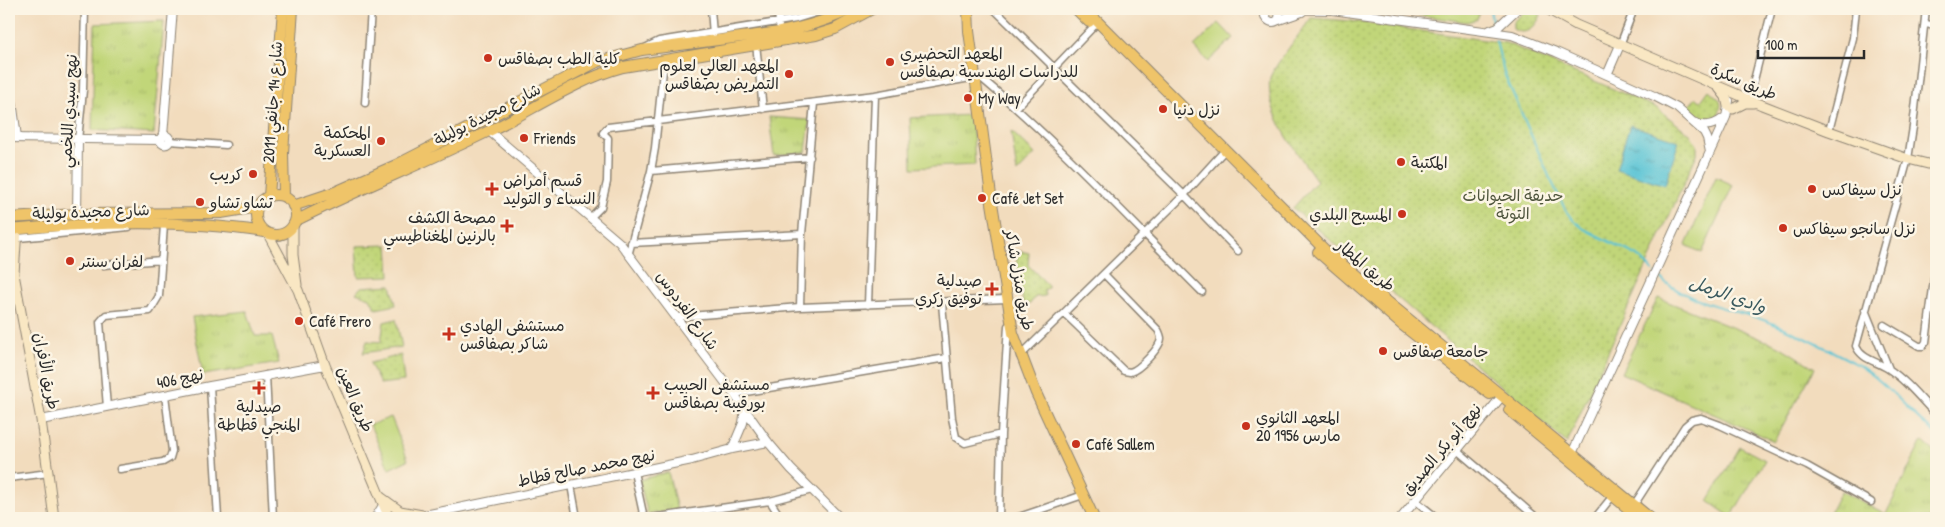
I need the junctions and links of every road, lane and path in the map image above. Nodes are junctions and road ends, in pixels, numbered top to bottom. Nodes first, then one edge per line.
1 (86, 9) edge
2 (173, 9) edge
3 (283, 9) edge
4 (293, 9) edge
5 (371, 9) edge
6 (711, 9) edge
7 (778, 9) edge
8 (829, 9) edge
9 (851, 9) edge
10 (872, 9) edge
11 (963, 9) edge
12 (994, 9) edge
13 (1076, 9) edge
14 (1086, 9) edge
15 (1257, 9) edge
16 (1278, 9) edge
17 (1517, 9) edge
18 (1547, 9) edge
19 (1634, 9) edge
20 (1772, 9) edge
21 (1856, 9) edge
22 (1926, 9) edge
23 (1311, 10) edge
24 (1266, 12) edge
25 (1507, 19) junction
26 (1279, 20) junction
27 (1096, 24) junction
28 (1926, 24) junction
29 (1936, 26) edge
30 (779, 27) junction
31 (1487, 30) junction
32 (1512, 35) junction
33 (713, 36) junction
34 (756, 44) junction
35 (1620, 45) junction
36 (664, 61) junction
37 (1055, 69) junction
38 (975, 74) junction
39 (1607, 75) junction
40 (9, 79) edge
41 (1711, 83) junction
42 (1736, 94) junction
43 (875, 95) junction
44 (1749, 100) junction
45 (365, 103) dead end
46 (814, 103) junction
47 (1762, 106) junction
48 (1016, 108) junction
49 (1730, 108) junction
50 (763, 109) junction
51 (1726, 117) junction
52 (658, 120) junction
53 (1694, 122) junction
54 (1829, 131) junction
55 (492, 134) junction
56 (13, 137) edge
57 (164, 139) junction
58 (78, 140) junction
59 (226, 145) dead end
60 (1710, 152) junction
61 (1222, 153) junction
62 (810, 157) junction
63 (1908, 159) junction
64 (1936, 166) edge
65 (651, 170) junction
66 (1184, 195) junction
67 (268, 196) junction
68 (284, 196) junction
69 (293, 206) junction
70 (257, 207) junction
71 (77, 214) junction
72 (591, 217) junction
73 (9, 218) edge
74 (294, 223) junction
75 (160, 224) junction
76 (266, 233) junction
77 (13, 234) edge
78 (802, 234) junction
79 (1144, 234) junction
80 (631, 243) junction
81 (1238, 251) dead end
82 (629, 252) junction
83 (160, 260) junction
84 (9, 263) edge
85 (1936, 264) edge
86 (103, 265) dead end
87 (14, 274) junction
88 (1104, 274) junction
89 (298, 290) junction
90 (1202, 292) dead end
91 (1007, 299) junction
92 (942, 303) junction
93 (868, 305) junction
94 (800, 307) junction
95 (1864, 310) junction
96 (1009, 312) junction
97 (1064, 313) junction
98 (677, 318) junction
99 (1884, 325) dead end
100 (1020, 356) junction
101 (946, 358) junction
102 (325, 365) junction
103 (1889, 369) junction
104 (266, 375) junction
105 (210, 386) junction
106 (734, 394) junction
107 (165, 396) junction
108 (1500, 399) junction
109 (107, 407) junction
110 (745, 409) junction
111 (1936, 414) edge
112 (41, 420) junction
113 (1001, 434) junction
114 (768, 442) junction
115 (732, 449) junction
116 (1458, 451) junction
117 (1571, 456) junction
118 (120, 469) dead end
119 (634, 472) junction
120 (48, 473) junction
121 (9, 478) edge
122 (571, 485) junction
123 (812, 490) junction
124 (1615, 493) junction
125 (1083, 495) junction
126 (382, 500) junction
127 (770, 501) junction
128 (1416, 501) junction
129 (1871, 502) dead end
130 (1634, 504) junction
131 (422, 515) junction
132 (54, 518) edge
133 (218, 518) edge
134 (272, 518) edge
135 (375, 518) edge
136 (389, 518) edge
137 (410, 518) edge
138 (577, 518) edge
139 (644, 518) edge
140 (650, 518) edge
141 (781, 518) edge
142 (840, 518) edge
143 (999, 518) edge
144 (1016, 518) edge
145 (1094, 518) edge
146 (1401, 518) edge
147 (1436, 518) edge
148 (1538, 518) edge
149 (1596, 518) edge
150 (1640, 518) edge
151 (1650, 518) edge

1 - 58 street, نهج سيدي اللخمي
2 - 57 street
3 - 67 main road, شارع 14 جانفي 2011
4 - 68 main road, شارع 14 جانفي 2011
5 - 45 street
6 - 33 street
7 - 30 street
8 - 30 street, شارع مجيدة بوليلة
9 - 30 main road, شارع مجيدة بوليلة
10 - 34 main road, شارع مجيدة بوليلة
11 - 38 main road, طريق منزل شاكر
12 - 37 street
13 - 27 main road, طريق المطار
14 - 27 main road, طريق المطار
15 - 24 street
16 - 23 street
16 - 26 street
17 - 25 street
18 - 35 main road, طريق سكرة
19 - 35 street
20 - 44 street
21 - 54 street
22 - 28 street
23 - 26 street
23 - 31 street
24 - 26 street
25 - 31 street
25 - 32 street
27 - 37 street
27 - 61 main road, طريق المطار
28 - 29 street
28 - 63 street
30 - 33 main road, شارع مجيدة بوليلة
31 - 32 street
32 - 39 street
33 - 69 main road, شارع مجيدة بوليلة
34 - 36 main road, شارع مجيدة بوليلة
34 - 50 street
35 - 39 street
35 - 41 main road, طريق سكرة
36 - 52 street
36 - 55 main road, شارع مجيدة بوليلة
37 - 48 street
37 - 66 street
38 - 43 street
38 - 48 street
38 - 91 main road, طريق منزل شاكر
39 - 53 street
40 - 56 street
41 - 42 main road, طريق سكرة
41 - 49 main road
42 - 44 main road, طريق سكرة
42 - 49 street
43 - 46 street
43 - 93 street
44 - 47 main road, طريق سكرة
46 - 50 street
46 - 62 street
47 - 49 main road
47 - 54 main road, طريق سكرة
48 - 79 street
49 - 51 street
50 - 52 street
51 - 53 street
51 - 60 street
52 - 65 street
52 - 72 street
53 - 60 street
54 - 63 main road, طريق سكرة
55 - 72 street, شارع الفردوس
55 - 74 main road, شارع مجيدة بوليلة
56 - 58 street
57 - 58 street
57 - 59 street
58 - 71 street, نهج سيدي اللخمي
60 - 117 street
61 - 66 street
61 - 108 main road, طريق المطار
62 - 65 street
62 - 78 street
63 - 64 main road, طريق سكرة
63 - 95 street
65 - 80 street
66 - 79 street
66 - 81 street
67 - 68 main road
67 - 70 main road
68 - 69 main road
69 - 74 main road
70 - 71 main road, شارع مجيدة بوليلة
70 - 76 main road
71 - 73 main road, شارع مجيدة بوليلة
72 - 82 street, شارع الفردوس
74 - 76 main road
74 - 89 main road, طريق العين
75 - 76 main road, شارع مجيدة بوليلة
75 - 77 main road, شارع مجيدة بوليلة
75 - 83 street
76 - 89 main road, طريق العين
77 - 87 main road, طريق الأفران
78 - 80 street
78 - 94 street
79 - 88 street
79 - 90 street
80 - 82 street
82 - 98 street, شارع الفردوس
83 - 86 street
83 - 109 street
84 - 87 main road
85 - 99 street
87 - 112 main road, طريق الأفران
88 - 97 street
88 - 97 street
89 - 102 main road, طريق العين
91 - 92 street
91 - 96 main road, طريق منزل شاكر
92 - 93 street
92 - 101 street
93 - 94 street
94 - 98 street
95 - 103 street
95 - 103 street
96 - 100 main road, طريق منزل شاكر
96 - 113 street
97 - 100 street
98 - 106 street, شارع الفردوس
100 - 125 main road, طريق منزل شاكر
101 - 106 street
101 - 113 street
102 - 104 street, نهج 406
102 - 126 main road, طريق العين
103 - 111 street
104 - 105 street, نهج 406
104 - 134 street
105 - 107 street, نهج 406
105 - 133 street
106 - 110 street, شارع الفردوس
107 - 109 street, نهج 406
107 - 118 street
108 - 116 street, نهج أبو بكر الصديق
108 - 117 main road, طريق المطار
109 - 112 street, نهج 406
110 - 114 street, شارع الفردوس
110 - 115 street
112 - 120 main road, طريق الأفران
113 - 143 street
114 - 115 street, نهج محمد صالح قطاط
114 - 123 street, شارع الفردوس
115 - 119 street, نهج محمد صالح قطاط
116 - 128 street, نهج أبو بكر الصديق
116 - 148 street
117 - 124 main road, طريق المطار
119 - 122 street, نهج محمد صالح قطاط
119 - 139 street
120 - 121 street
120 - 132 main road, طريق الأفران
122 - 131 street, نهج محمد صالح قطاط
122 - 138 street
123 - 127 street
123 - 142 street, شارع الفردوس
124 - 130 main road, طريق المطار
124 - 149 street
124 - 150 main road, طريق المطار
125 - 144 street
125 - 145 main road, طريق منزل شاكر
126 - 131 main road
126 - 135 street
126 - 136 main road, طريق العين
127 - 140 street
127 - 141 street
128 - 146 street, نهج أبو بكر الصديق
128 - 147 street
129 - 130 street
130 - 151 main road, طريق المطار
131 - 137 street, نهج محمد صالح قطاط

